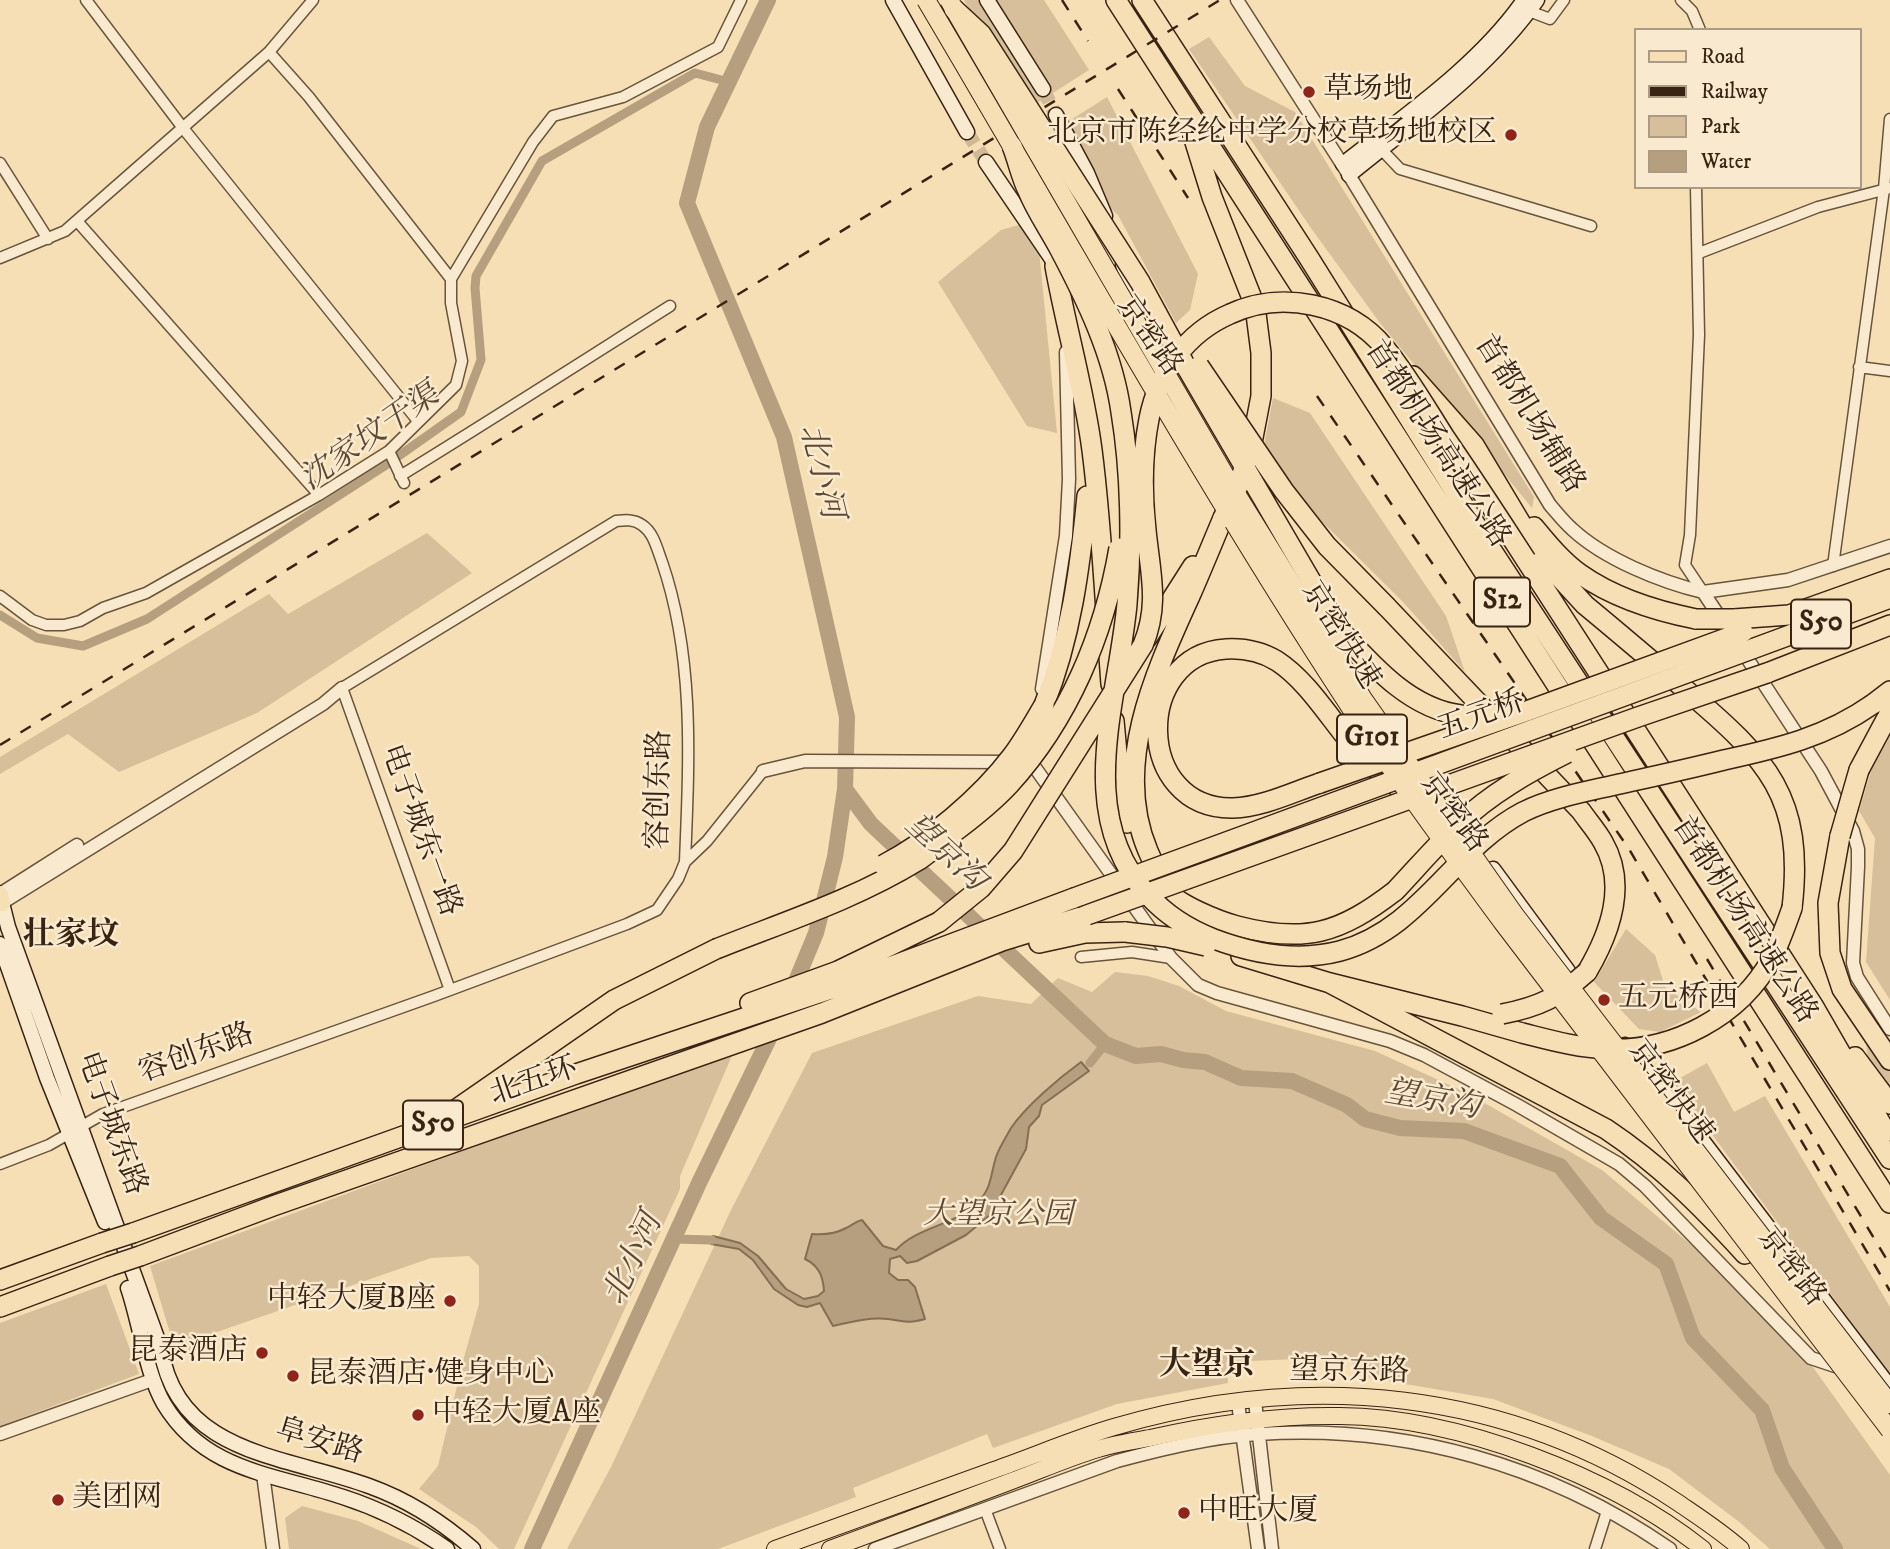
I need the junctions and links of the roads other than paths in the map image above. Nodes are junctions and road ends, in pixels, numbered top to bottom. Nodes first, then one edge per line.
1 (86, 0) edge
2 (741, 0) edge
3 (893, 0) edge
4 (926, 0) edge
5 (987, 0) edge
6 (1116, 0) edge
7 (1142, 0) edge
8 (1237, 0) edge
9 (1564, 0) edge
10 (1681, 0) edge
11 (310, 4) edge
12 (952, 5) edge
13 (1526, 6) edge
14 (1699, 28) edge
15 (269, 52) junction
16 (1043, 89) tunnel mouth
17 (1182, 102) junction
18 (1056, 115) tunnel mouth
19 (1890, 119) edge
20 (183, 128) junction
21 (967, 132) tunnel mouth
22 (1013, 146) junction
23 (1381, 149) junction
24 (986, 162) tunnel mouth
25 (0, 163) edge
26 (1346, 170) junction
27 (1887, 188) edge
28 (1696, 189) edge
29 (77, 221) junction
30 (1591, 226) dead end
31 (48, 239) junction
32 (1699, 253) junction
33 (0, 258) edge
34 (1309, 258) junction
35 (1055, 266) junction
36 (451, 279) junction
37 (1140, 282) junction
38 (670, 306) dead end
39 (1065, 321) junction
40 (1859, 367) junction
41 (1890, 371) edge
42 (418, 421) junction
43 (1474, 445) junction
44 (1092, 449) junction
45 (389, 451) junction
46 (1126, 470) junction
47 (320, 495) junction
48 (1223, 518) junction
49 (1890, 546) edge
50 (1833, 566) junction
51 (1890, 579) edge
52 (1703, 592) junction
53 (0, 596) edge
54 (1890, 598) edge
55 (1890, 625) edge
56 (1743, 633) junction
57 (1143, 645) junction
58 (342, 688) junction
59 (1890, 691) edge
60 (1882, 708) edge
61 (1527, 711) junction
62 (1638, 717) junction
63 (1031, 762) junction
64 (763, 771) joint
65 (1399, 788) junction
66 (685, 862) junction
67 (1167, 891) junction
68 (1074, 898) joint
69 (0, 899) edge
70 (1087, 915) joint
71 (1001, 941) junction
72 (0, 944) edge
73 (716, 944) junction
74 (968, 952) junction
75 (1081, 957) dead end
76 (1171, 958) junction
77 (835, 980) junction
78 (1330, 983) junction
79 (1842, 989) junction
80 (450, 990) junction
81 (1462, 1016) junction
82 (1820, 1018) junction
83 (1890, 1029) edge
84 (1890, 1060) edge
85 (1890, 1083) edge
86 (1890, 1104) edge
87 (430, 1126) junction
88 (76, 1130) junction
89 (1890, 1139) edge
90 (1890, 1159) edge
91 (0, 1164) edge
92 (1890, 1203) edge
93 (1745, 1254) junction
94 (0, 1280) edge
95 (0, 1307) edge
96 (1835, 1366) junction
97 (158, 1376) junction
98 (1890, 1387) edge
99 (1246, 1402) junction
100 (1890, 1404) edge
101 (1250, 1428) junction
102 (1890, 1430) edge
103 (0, 1434) edge
104 (1479, 1438) junction
105 (1890, 1438) edge
106 (1072, 1459) junction
107 (263, 1475) junction
108 (1538, 1476) junction
109 (1049, 1486) junction
110 (985, 1509) junction
111 (1607, 1511) junction
112 (273, 1549) edge
113 (447, 1549) edge
114 (473, 1549) edge
115 (775, 1549) edge
116 (830, 1549) edge
117 (875, 1549) edge
118 (1000, 1549) edge
119 (1258, 1549) edge
120 (1272, 1549) edge
121 (1595, 1549) edge
122 (1670, 1549) edge
123 (1703, 1549) edge
124 (1741, 1549) edge

1 - 20 street
2 - 36 street
3 - 21 main road
4 - 22 highway, 京密快速 / G101, bridge
5 - 16 main road
6 - 17 highway, 首都机场高速公路 / S12
7 - 34 highway, 首都机场高速公路 / S12
8 - 26 street, 首都机场辅路
9 - 13 street
10 - 14 street
11 - 15 street
12 - 37 highway, bridge
12 - 100 highway, 京密快速 / G101, bridge
13 - 23 main road
13 - 26 main road
15 - 20 street
15 - 36 street
17 - 48 highway, bridge
17 - 92 highway, 首都机场高速公路 / S12
18 - 98 main road, 京密路 / G101
19 - 27 street
20 - 29 street
20 - 42 street
22 - 46 highway, bridge
22 - 102 highway, 京密快速 / G101, bridge
23 - 26 main road
23 - 30 street
24 - 35 main road, 京密路 / G101
25 - 31 street
26 - 52 street, 首都机场辅路
27 - 32 street
27 - 40 street
28 - 32 street
29 - 31 street
29 - 47 street
31 - 33 street
32 - 52 street
34 - 43 highway
34 - 90 highway, 首都机场高速公路 / S12
35 - 39 highway
35 - 65 main road, 京密路 / G101
36 - 42 street
37 - 61 highway, bridge
37 - 81 highway, bridge
38 - 45 street
39 - 44 highway
39 - 63 street
40 - 41 street
40 - 50 street
42 - 45 street
43 - 56 highway, bridge
43 - 81 highway, bridge
44 - 67 highway
44 - 73 highway, bridge
45 - 47 street
46 - 60 highway, bridge
46 - 73 highway, bridge
47 - 53 street
48 - 57 highway, bridge
48 - 67 highway
49 - 50 street
50 - 52 street
51 - 56 highway
52 - 83 street
54 - 56 highway, S50
55 - 62 highway, 五元桥 / S50, bridge
56 - 61 highway, bridge
56 - 68 highway, 五元桥 / S50, bridge
57 - 77 highway, bridge
57 - 82 highway, bridge
58 - 66 street, 容创东路
58 - 69 street
58 - 80 street, 电子城东一路
59 - 60 highway
60 - 79 highway, bridge
61 - 65 highway, bridge
62 - 67 highway, bridge
62 - 70 highway, 五元桥 / S50, bridge
63 - 64 street
63 - 76 street
64 - 66 street
65 - 93 main road, 京密路 / G101
66 - 80 street, 容创东路
68 - 71 highway, 北五环 / S50
69 - 88 main road, 电子城东路
70 - 71 highway, 北五环 / S50
71 - 74 highway
71 - 74 highway, 北五环 / S50
71 - 78 highway, bridge
72 - 88 main road, 电子城东路
73 - 87 highway
74 - 77 highway, 北五环 / S50
74 - 95 highway, 北五环 / S50, bridge
75 - 76 street
76 - 96 street
77 - 87 highway, 北五环 / S50
78 - 81 highway
78 - 93 highway
79 - 84 highway
79 - 85 highway
80 - 88 street, 容创东路
82 - 86 highway
82 - 89 highway
87 - 94 highway, 北五环 / S50, bridge
88 - 91 street, 容创东路
88 - 97 main road, 电子城东路
93 - 96 main road, 京密路 / G101
96 - 105 main road, 京密路 / G101
97 - 103 street
97 - 107 main road, 阜安路
97 - 114 main road, 阜安路
99 - 101 street
99 - 115 main road, 望京东路
99 - 124 main road, 望京东路
101 - 104 main road, 望京东路
101 - 106 main road, 望京东路
101 - 108 street
101 - 109 street
101 - 119 street
101 - 120 street
104 - 108 street
104 - 123 main road, 望京东路
106 - 109 street
106 - 116 main road, 望京东路
107 - 112 street
107 - 113 main road, 阜安路
108 - 111 street
109 - 110 street
110 - 117 street
110 - 118 street
111 - 121 street
111 - 122 street

